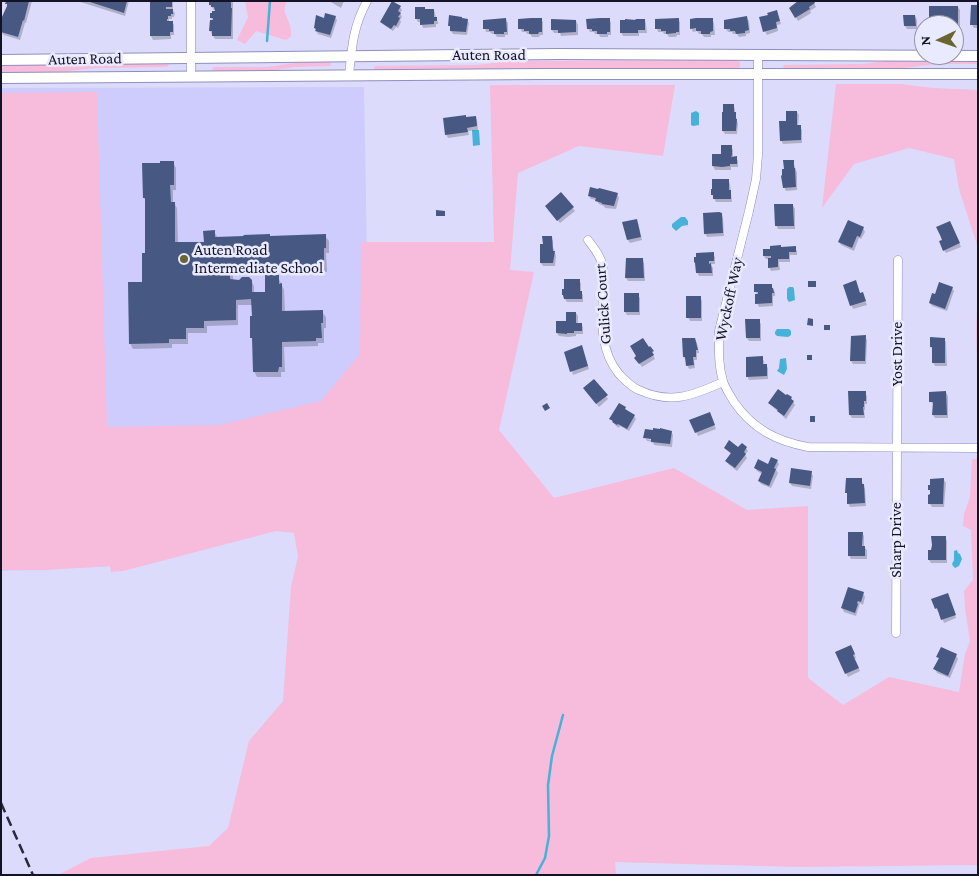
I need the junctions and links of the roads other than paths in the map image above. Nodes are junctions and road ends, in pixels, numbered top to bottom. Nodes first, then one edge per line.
1 (191, 1) edge
2 (368, 1) edge
3 (351, 56) junction
4 (758, 56) junction
5 (978, 56) edge
6 (191, 58) junction
7 (1, 60) edge
8 (757, 74) junction
9 (978, 74) edge
10 (349, 75) junction
11 (191, 76) junction
12 (1, 78) edge
13 (588, 240) dead end
14 (898, 260) dead end
15 (723, 382) junction
16 (897, 448) junction
17 (978, 448) edge
18 (896, 633) dead end

1 - 6 street
2 - 3 street
3 - 4 street, Auten Road
3 - 6 street, Auten Road
3 - 10 street
4 - 5 street, Auten Road
4 - 8 street, Wyckoff Way
6 - 7 street, Auten Road
6 - 11 street
8 - 9 street, Auten Road
8 - 10 street, Auten Road
8 - 15 street, Wyckoff Way
10 - 11 street, Auten Road
11 - 12 street, Auten Road
13 - 15 street, Gulick Court
14 - 16 street, Yost Drive
15 - 16 street, Wyckoff Way
16 - 17 street, Wyckoff Way
16 - 18 street, Sharp Drive

